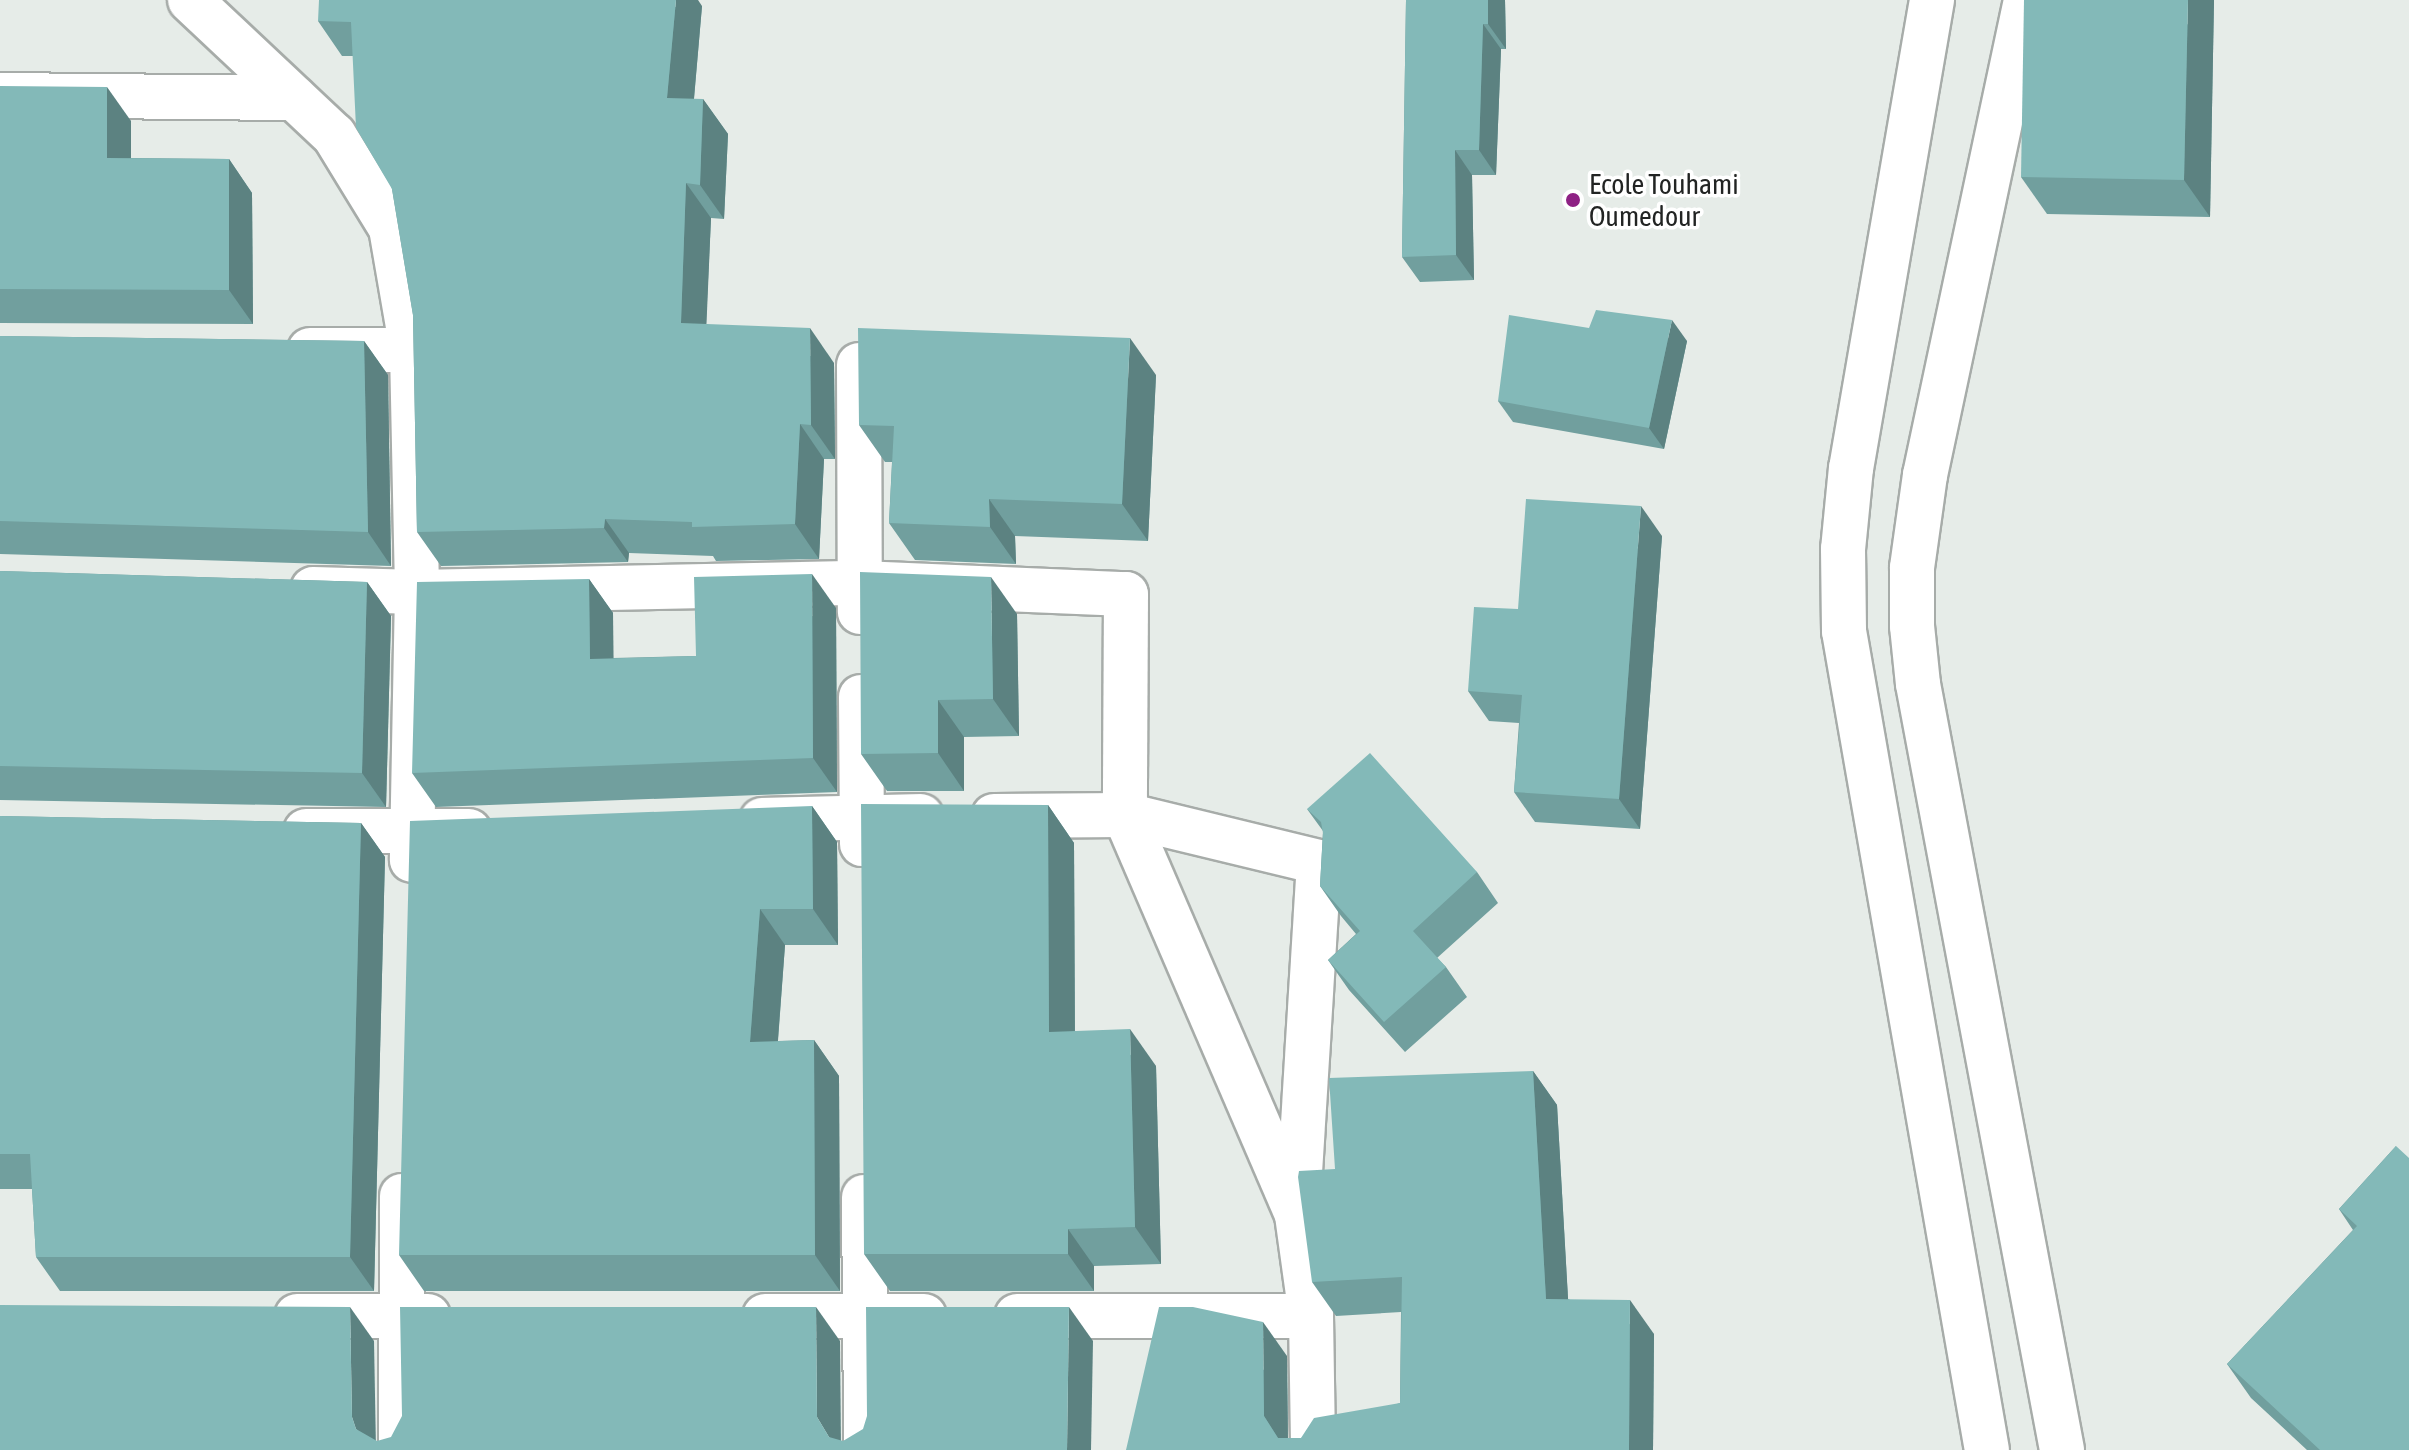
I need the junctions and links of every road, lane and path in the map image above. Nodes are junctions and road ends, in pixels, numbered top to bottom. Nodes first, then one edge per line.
1 (190, 0) edge
2 (1932, 0) edge
3 (2026, 0) edge
4 (0, 95) edge
5 (294, 98) junction
6 (269, 349) edge
7 (412, 350) junction
8 (859, 358) edge
9 (860, 583) junction
10 (278, 588) edge
11 (417, 592) junction
12 (1125, 815) junction
13 (862, 816) junction
14 (723, 821) edge
15 (506, 829) edge
16 (270, 830) edge
17 (413, 833) junction
18 (862, 879) edge
19 (411, 895) edge
20 (403, 1160) edge
21 (864, 1160) edge
22 (1297, 1215) junction
23 (255, 1316) edge
24 (398, 1316) junction
25 (476, 1316) edge
26 (725, 1316) edge
27 (865, 1316) junction
28 (1311, 1316) junction
29 (401, 1450) edge
30 (866, 1450) edge
31 (1313, 1450) edge
32 (1987, 1450) edge
33 (2062, 1450) edge

1 - 5 street
2 - 32 street
3 - 33 street
4 - 5 street
5 - 7 street
6 - 7 street
7 - 11 street
8 - 9 street
9 - 11 street
9 - 12 street
9 - 13 street
10 - 11 street
11 - 17 street
12 - 13 street
12 - 22 street
12 - 22 street
13 - 14 street
13 - 18 street
15 - 17 street
16 - 17 street
17 - 19 street
20 - 24 street
21 - 27 street
22 - 28 street
23 - 24 street
24 - 25 street
24 - 29 street
26 - 27 street
27 - 28 street
27 - 30 street
28 - 31 street

